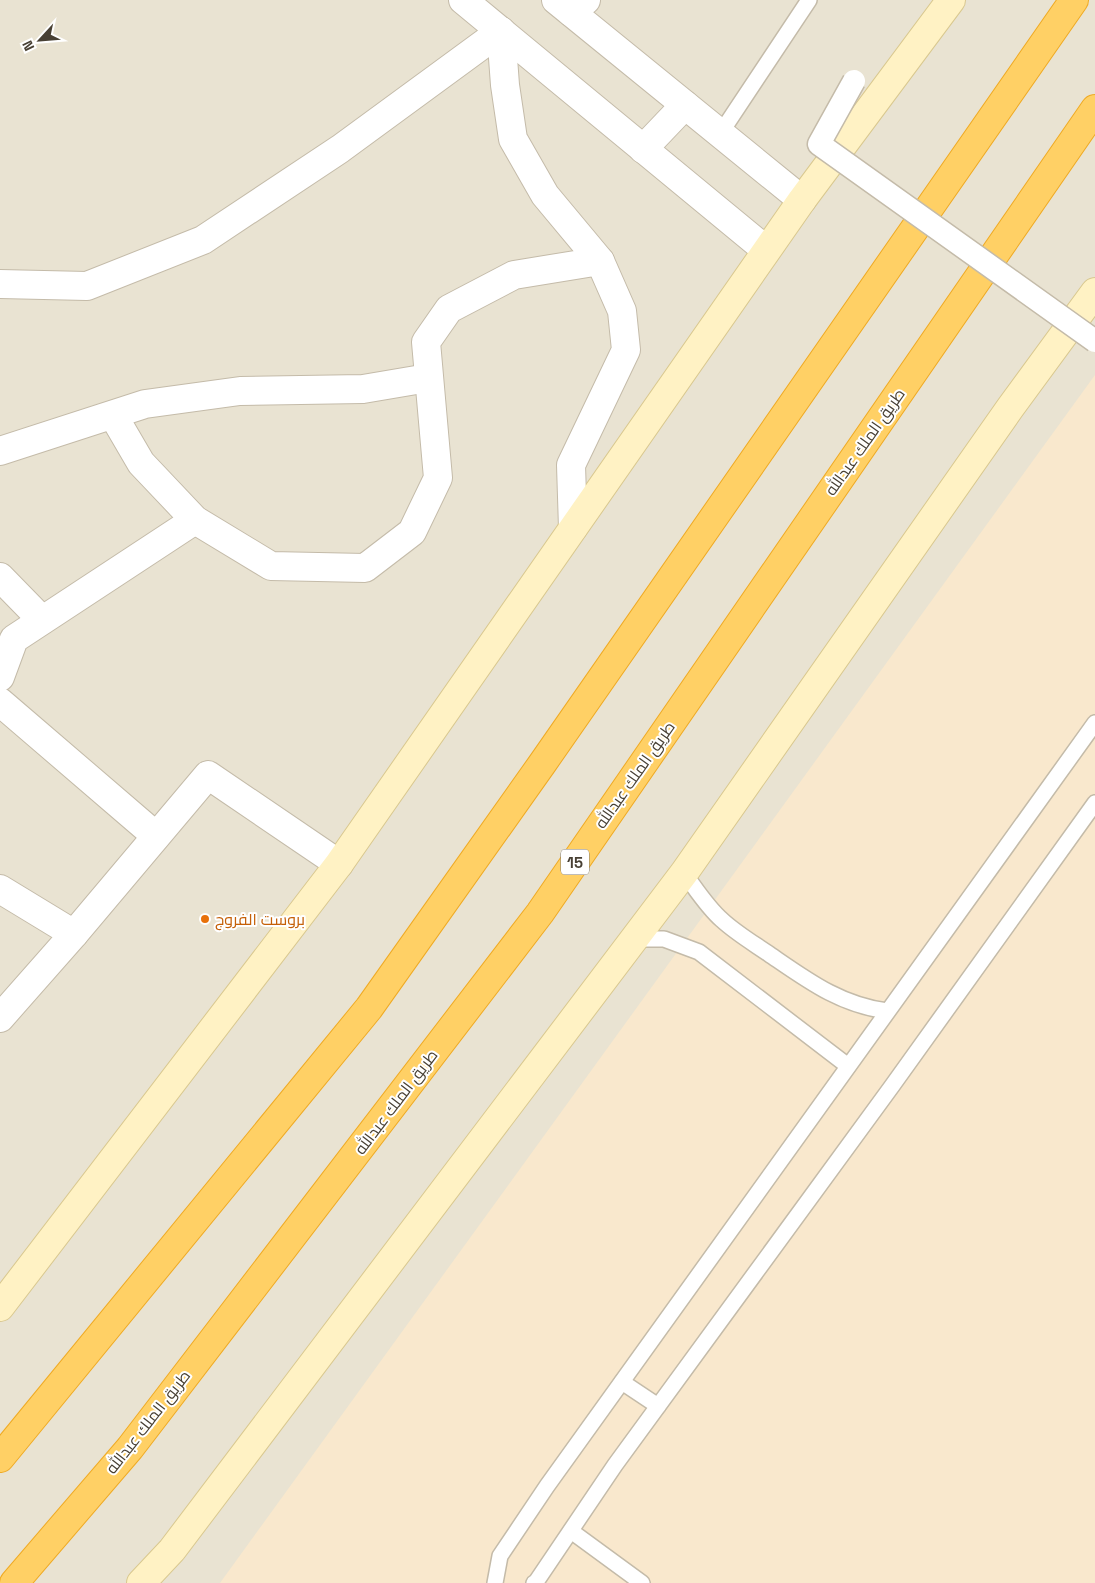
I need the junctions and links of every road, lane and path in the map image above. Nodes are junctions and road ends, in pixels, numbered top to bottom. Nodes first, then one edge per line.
1 (463, 0) edge
2 (809, 0) edge
3 (951, 0) edge
4 (1074, 0) edge
5 (571, 4) edge
6 (501, 31) junction
7 (854, 81) dead end
8 (685, 105) junction
9 (1095, 110) edge
10 (720, 134) junction
11 (643, 149) junction
12 (802, 200) junction
13 (766, 250) junction
14 (600, 261) junction
15 (0, 284) edge
16 (1095, 292) edge
17 (1095, 341) edge
18 (428, 378) junction
19 (113, 415) junction
20 (0, 451) edge
21 (195, 520) junction
22 (573, 528) junction
23 (0, 577) edge
24 (42, 620) junction
25 (0, 677) edge
26 (0, 702) edge
27 (1095, 723) edge
28 (1095, 803) edge
29 (156, 836) junction
30 (339, 864) junction
31 (684, 872) junction
32 (1, 890) edge
33 (74, 934) junction
34 (633, 939) junction
35 (887, 1011) junction
36 (0, 1018) edge
37 (848, 1066) junction
38 (0, 1307) edge
39 (622, 1382) junction
40 (658, 1406) junction
41 (0, 1458) edge
42 (571, 1531) junction
43 (172, 1550) junction
44 (14, 1583) edge
45 (141, 1583) edge
46 (147, 1583) edge
47 (495, 1583) edge
48 (534, 1583) edge
49 (642, 1583) edge

1 - 6 street
2 - 10 lane
3 - 12 main road
4 - 41 highway
5 - 8 street
6 - 11 street
6 - 14 street
6 - 15 street
7 - 17 street, bridge
8 - 10 street
8 - 11 street
9 - 44 highway, طريق الملك عبدالله / 15
10 - 12 street
11 - 13 street
12 - 13 main road
13 - 22 main road
14 - 18 street
14 - 22 street
16 - 31 main road
18 - 19 street
18 - 21 street
19 - 20 street
19 - 21 street
21 - 24 street
22 - 30 main road
23 - 24 street
24 - 25 street
26 - 29 street
27 - 35 lane
28 - 40 lane
29 - 30 street
29 - 33 street
30 - 38 main road
31 - 34 main road
31 - 35 lane
32 - 33 street
33 - 36 street
34 - 37 lane
34 - 43 main road
35 - 37 lane
37 - 39 lane
39 - 40 lane
39 - 47 lane
40 - 42 lane
42 - 48 lane
42 - 49 lane
43 - 45 main road
43 - 46 main road

